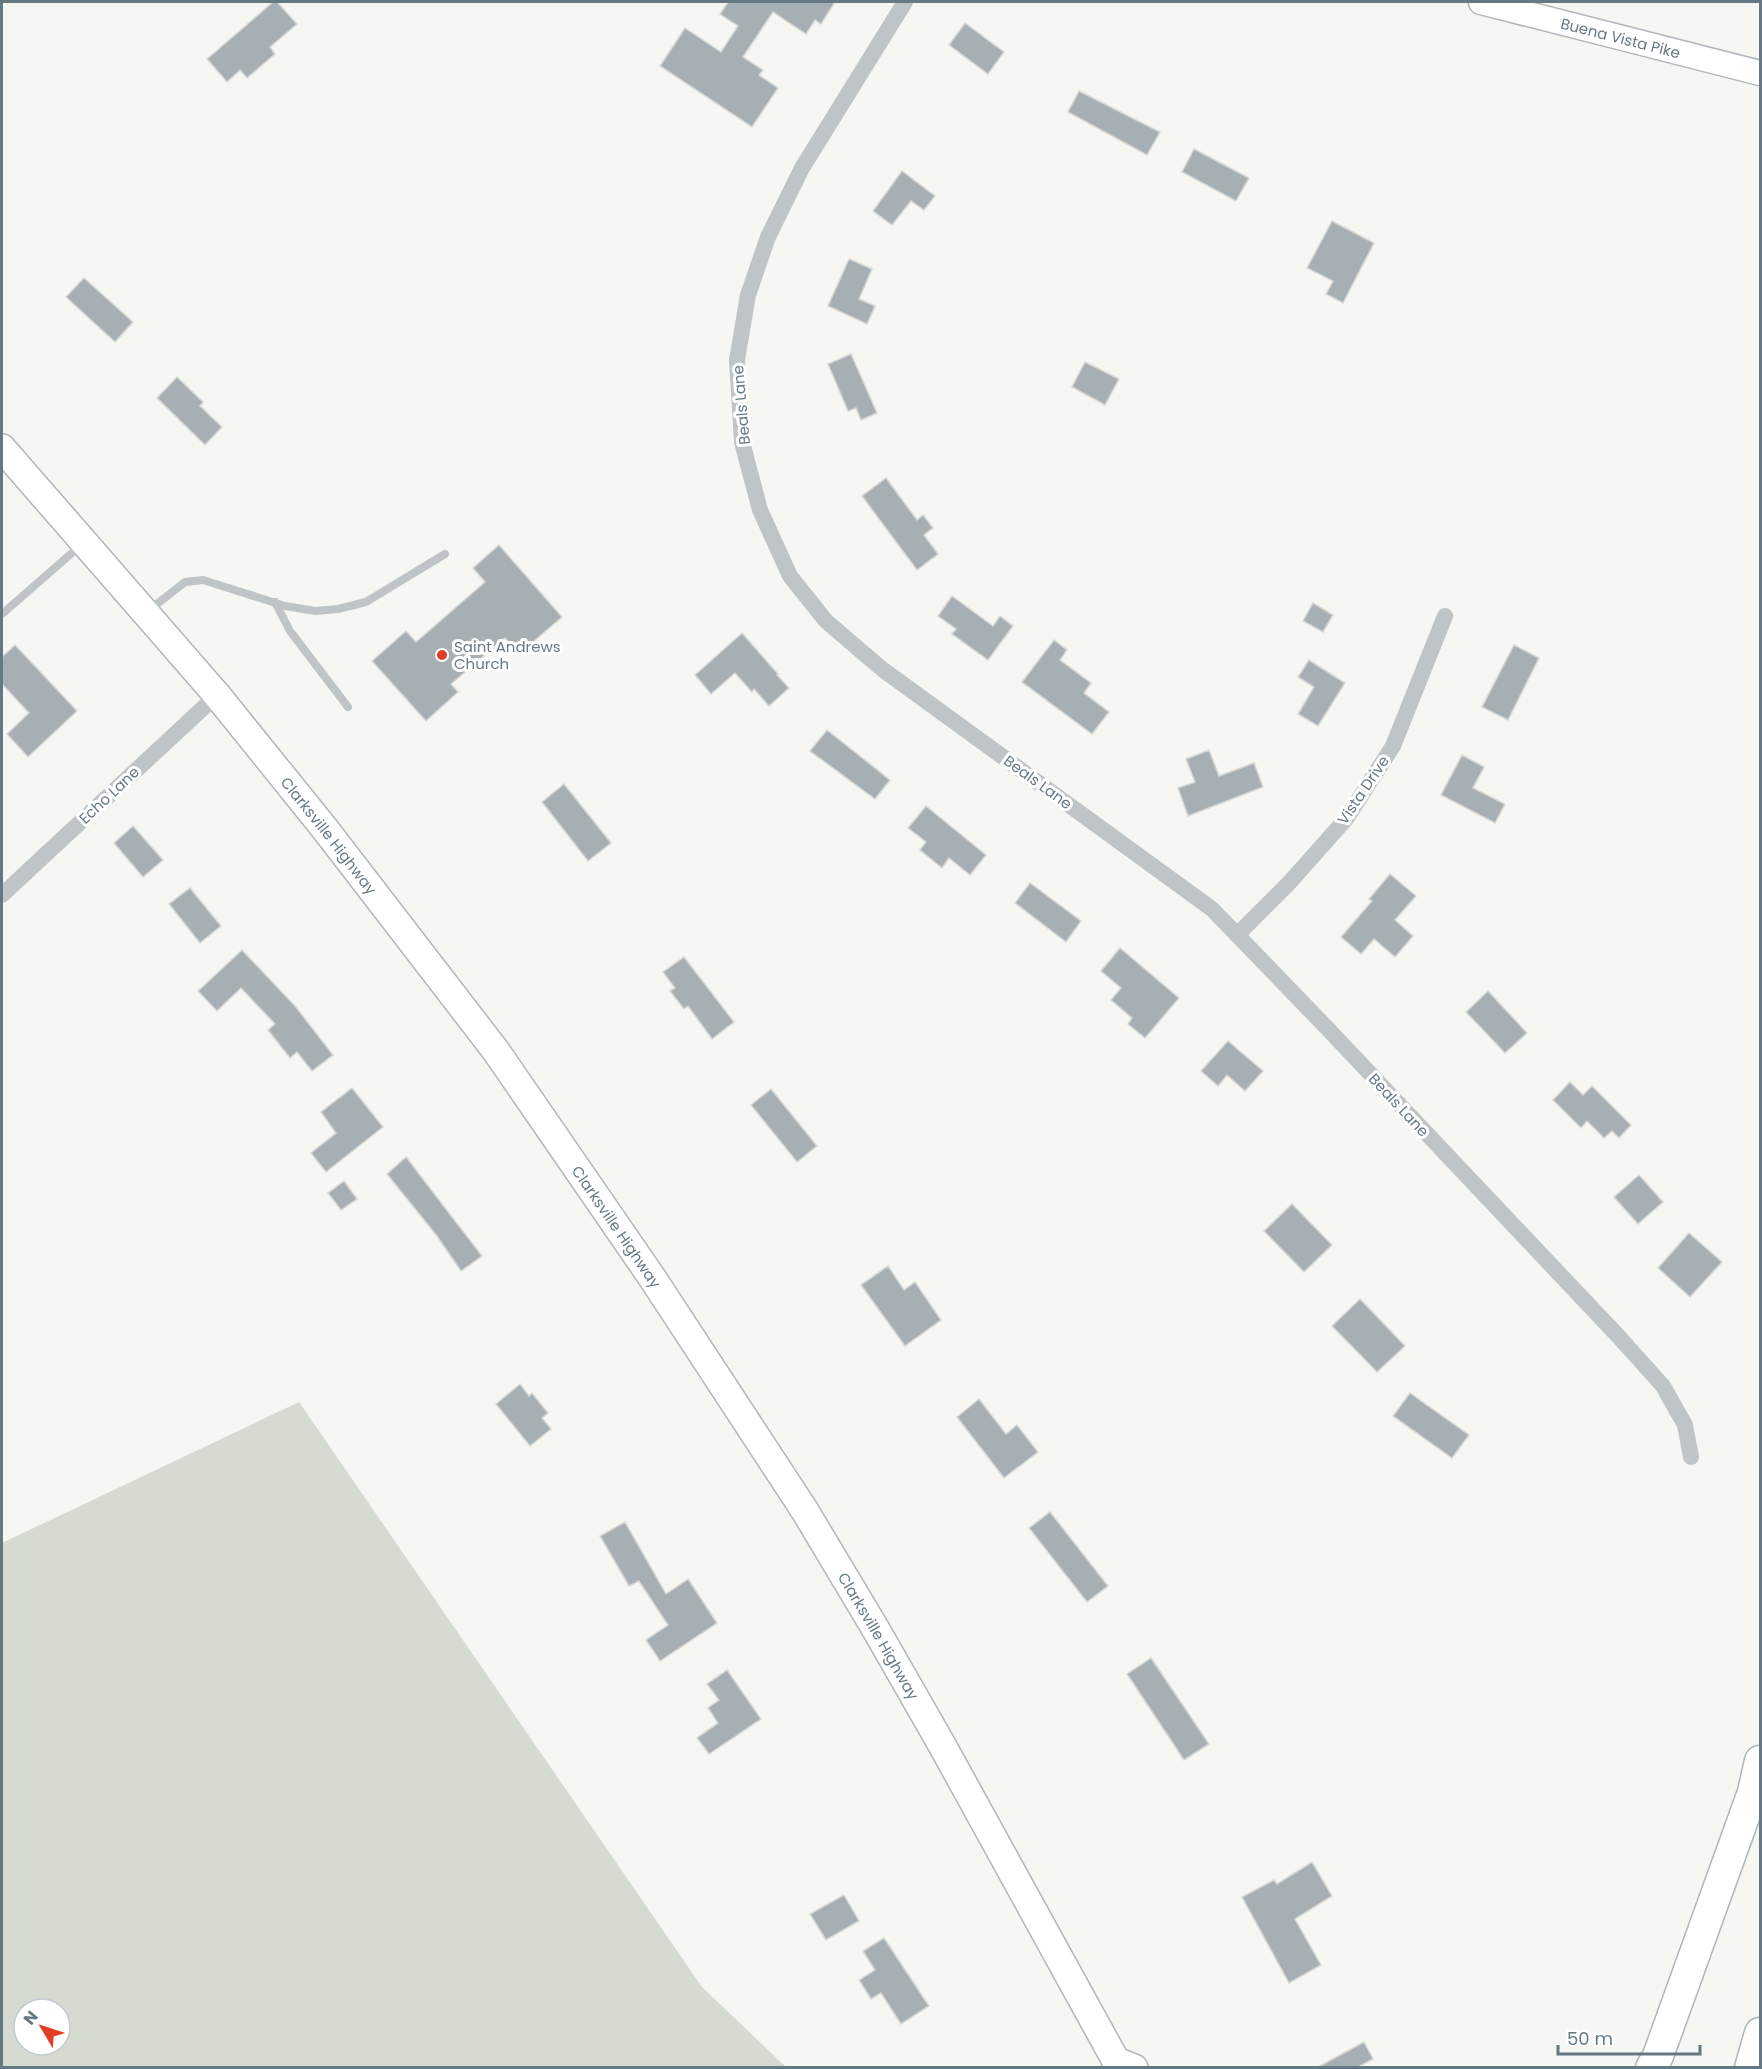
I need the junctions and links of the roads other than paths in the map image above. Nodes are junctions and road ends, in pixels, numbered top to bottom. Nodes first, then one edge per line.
1 (905, 2) edge
2 (1482, 2) edge
3 (1761, 73) edge
4 (2, 448) edge
5 (84, 542) junction
6 (445, 554) dead end
7 (275, 603) junction
8 (146, 613) junction
9 (2, 614) edge
10 (1445, 616) dead end
11 (217, 696) junction
12 (348, 707) dead end
13 (2, 895) edge
14 (1237, 935) junction
15 (1691, 1457) dead end
16 (1761, 1761) edge
17 (1761, 2033) edge
18 (1121, 2065) edge
19 (1651, 2067) edge
20 (1750, 2067) edge

1 - 14 street, Beals Lane
2 - 3 main road, Buena Vista Pike
4 - 5 main road, Clarksville Highway
5 - 8 main road, Clarksville Highway
5 - 9 lane
6 - 7 lane
7 - 8 lane
7 - 12 lane
8 - 11 main road, Clarksville Highway
10 - 14 street, Vista Drive
11 - 13 street, Echo Lane
11 - 18 main road, Clarksville Highway
14 - 15 street, Beals Lane
16 - 19 highway
17 - 20 highway

